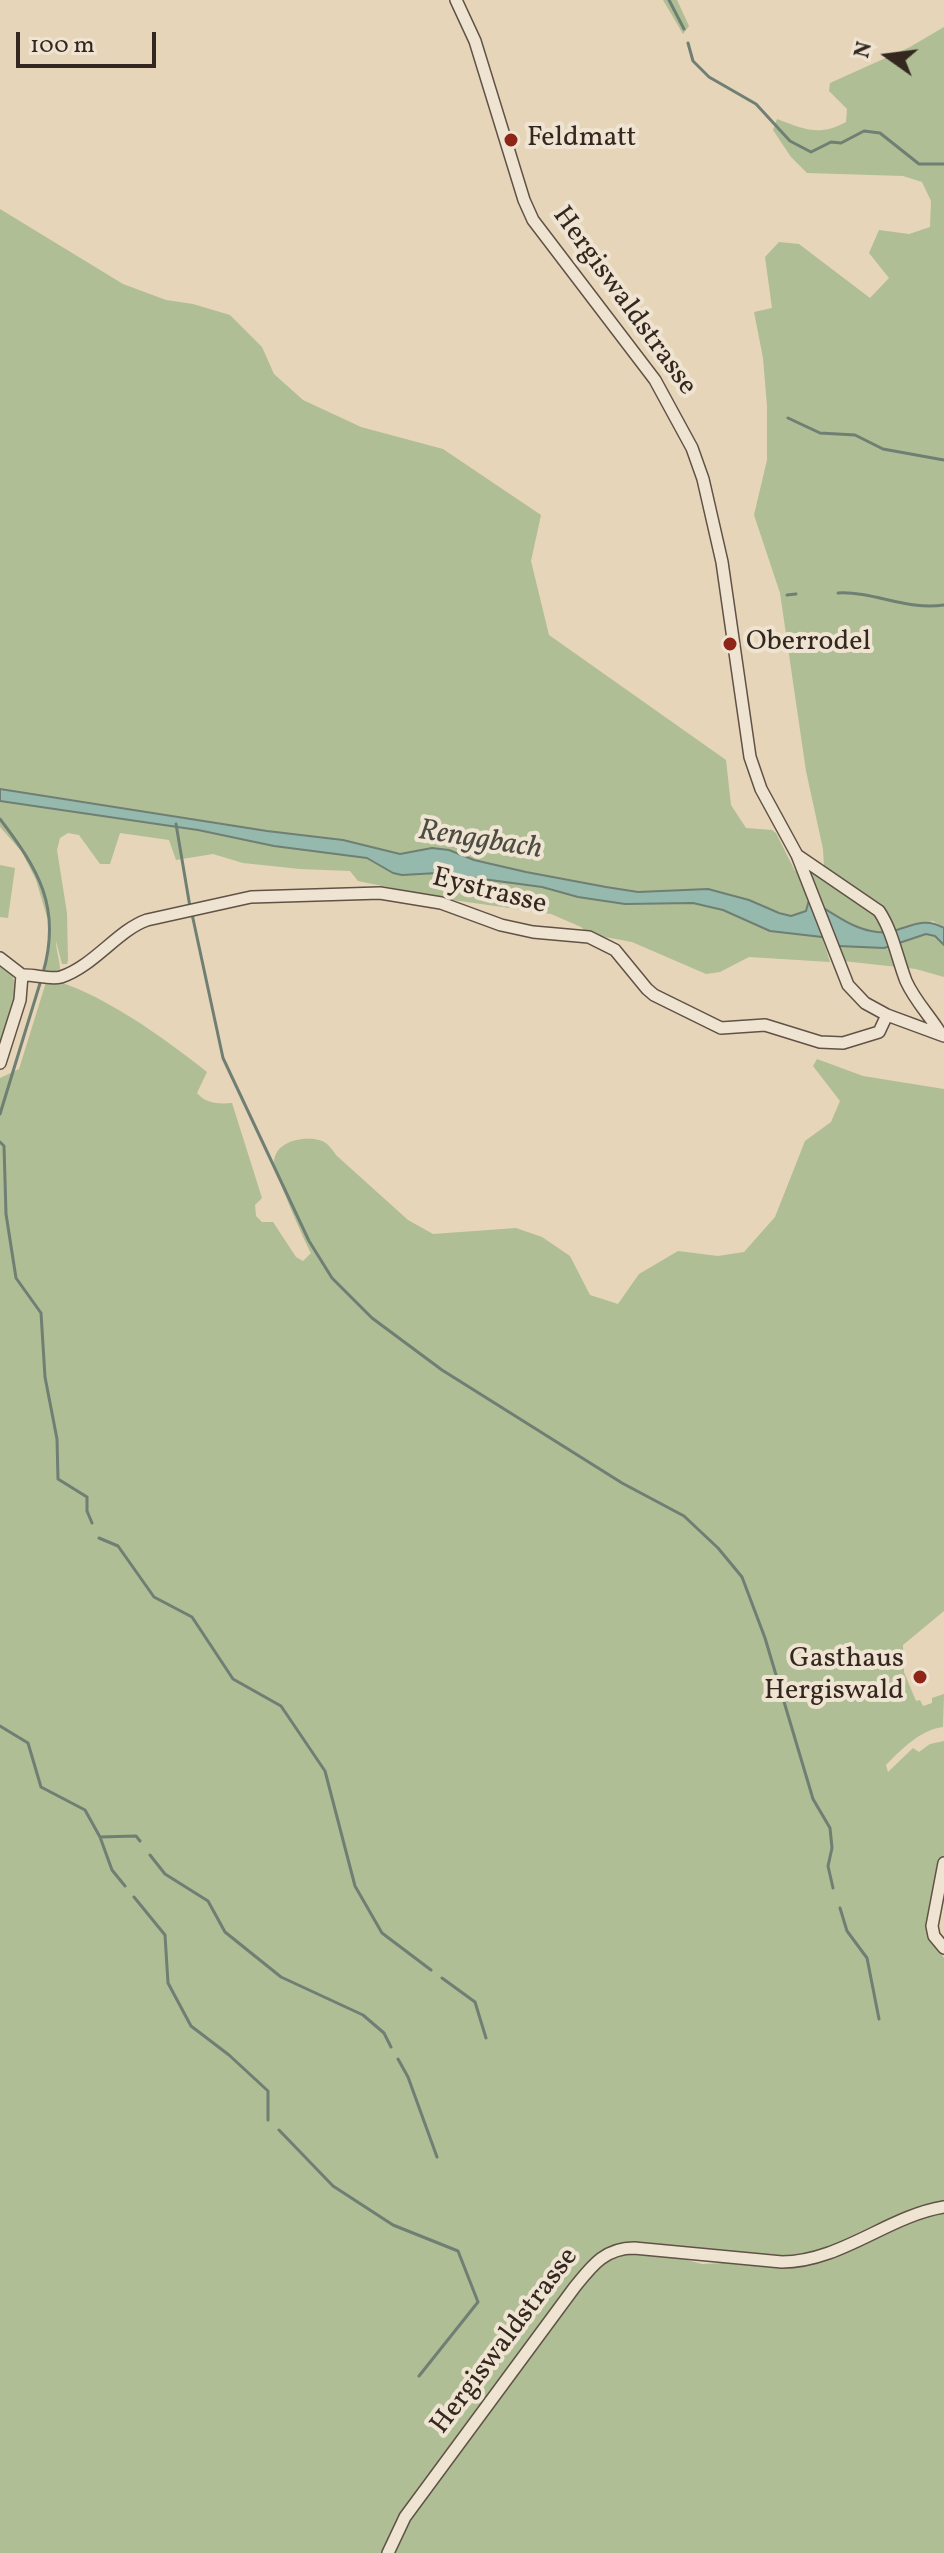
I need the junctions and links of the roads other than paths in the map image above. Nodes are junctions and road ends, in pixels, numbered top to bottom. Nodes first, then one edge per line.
1 (456, 0) edge
2 (797, 855) junction
3 (0, 958) edge
4 (28, 974) junction
5 (887, 1015) junction
6 (943, 1035) edge
7 (0, 1063) edge
8 (944, 1863) edge
9 (944, 1948) edge
10 (944, 2207) edge
11 (388, 2553) edge

1 - 2 street, Hergiswaldstrasse
2 - 5 street, Hergiswaldstrasse
2 - 6 street
3 - 4 street
4 - 5 street, Eystrasse
4 - 7 street
5 - 6 street, Hergiswaldstrasse
8 - 9 street
10 - 11 street, Hergiswaldstrasse

